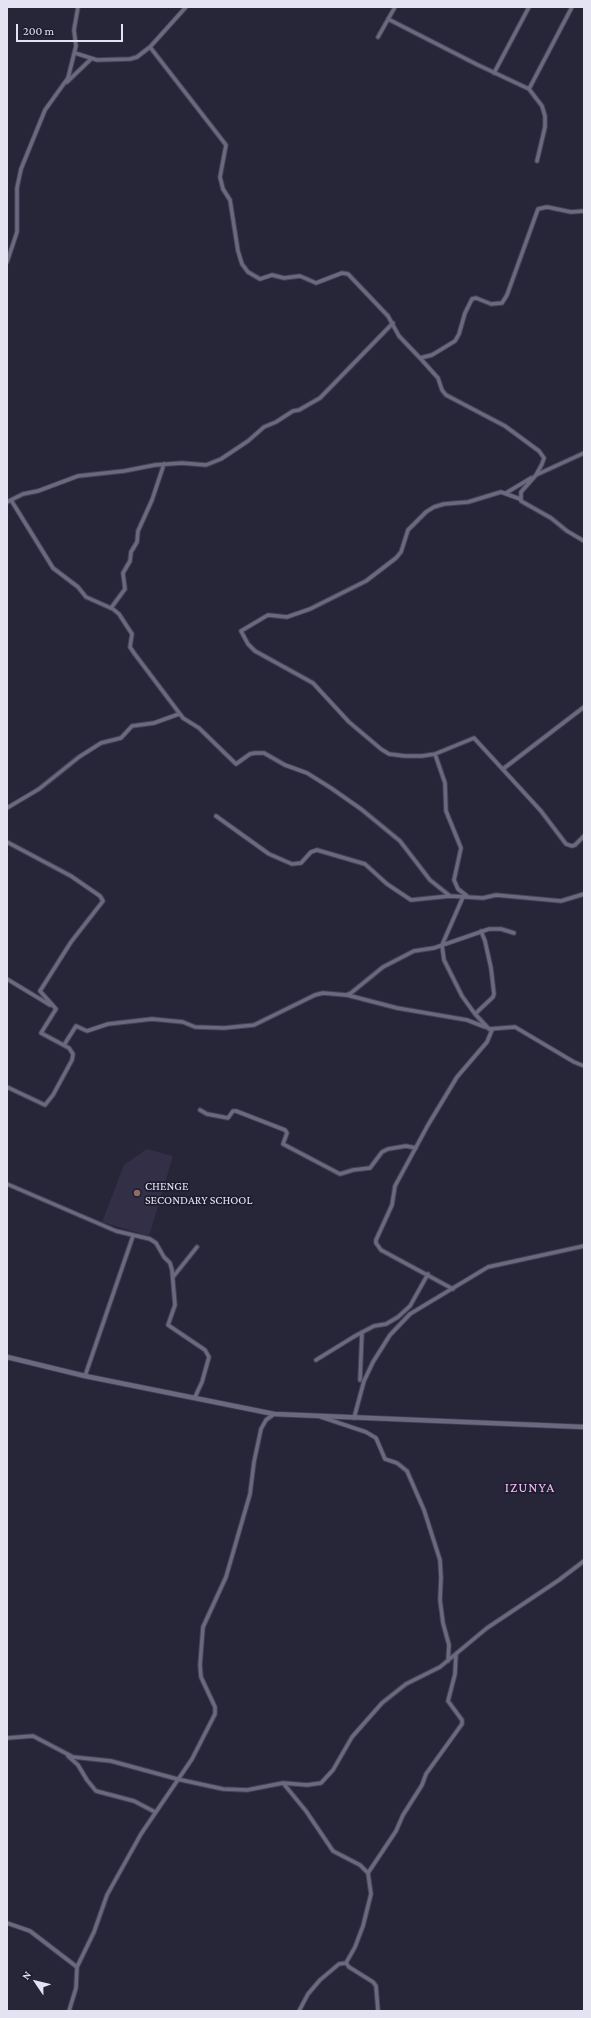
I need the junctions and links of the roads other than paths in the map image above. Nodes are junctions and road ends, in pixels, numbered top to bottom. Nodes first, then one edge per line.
1 (78, 7) edge
2 (186, 7) edge
3 (394, 7) edge
4 (528, 7) edge
5 (572, 7) edge
6 (388, 19) junction
7 (378, 37) dead end
8 (150, 47) junction
9 (75, 54) junction
10 (90, 60) junction
11 (494, 74) junction
12 (66, 82) junction
13 (528, 89) junction
14 (537, 161) dead end
15 (584, 211) edge
16 (7, 262) edge
17 (393, 323) junction
18 (420, 358) junction
19 (584, 452) edge
20 (164, 464) junction
21 (536, 475) junction
22 (506, 493) junction
23 (520, 499) junction
24 (9, 501) edge
25 (584, 540) edge
26 (111, 608) junction
27 (584, 707) edge
28 (179, 714) junction
29 (435, 754) junction
30 (503, 769) junction
31 (7, 808) edge
32 (216, 816) dead end
33 (584, 836) edge
34 (7, 842) edge
35 (584, 894) edge
36 (450, 896) junction
37 (465, 896) junction
38 (481, 931) junction
39 (514, 933) dead end
40 (442, 945) junction
41 (7, 979) edge
42 (346, 995) junction
43 (54, 1007) junction
44 (475, 1014) junction
45 (487, 1028) junction
46 (492, 1030) junction
47 (64, 1045) junction
48 (584, 1066) edge
49 (7, 1087) edge
50 (200, 1110) dead end
51 (416, 1148) junction
52 (7, 1184) edge
53 (133, 1236) junction
54 (584, 1246) edge
55 (197, 1247) dead end
56 (428, 1274) junction
57 (173, 1276) junction
58 (454, 1289) junction
59 (362, 1332) junction
60 (7, 1357) edge
61 (316, 1360) dead end
62 (85, 1376) junction
63 (360, 1380) dead end
64 (195, 1397) junction
65 (274, 1414) junction
66 (317, 1416) junction
67 (354, 1418) junction
68 (584, 1426) edge
69 (584, 1561) edge
70 (456, 1654) junction
71 (448, 1661) junction
72 (7, 1738) edge
73 (66, 1754) junction
74 (177, 1779) junction
75 (283, 1783) junction
76 (155, 1812) junction
77 (368, 1873) junction
78 (7, 1923) edge
79 (346, 1963) junction
80 (77, 1967) junction
81 (69, 2011) edge
82 (299, 2011) edge
83 (378, 2011) edge

1 - 9 street
2 - 8 street
3 - 6 street
4 - 11 street
5 - 13 street
6 - 7 street
6 - 11 street
8 - 10 street
8 - 17 street
9 - 10 street
9 - 12 street
10 - 12 street
11 - 13 street
12 - 16 street
13 - 14 street
15 - 18 street
17 - 18 street
17 - 20 street
18 - 21 street
19 - 21 street
20 - 24 street
20 - 26 street
21 - 22 street
21 - 23 street
22 - 23 street
22 - 29 street
23 - 25 street
24 - 26 street
26 - 28 street
27 - 30 street
28 - 31 street
28 - 36 street
29 - 30 street
29 - 37 street
30 - 33 street
32 - 36 street
34 - 43 street
35 - 37 street
36 - 37 street
37 - 40 street
38 - 39 street
38 - 40 street
38 - 44 street
40 - 42 street
40 - 44 street
41 - 43 street
42 - 45 street
42 - 47 street
43 - 47 street
44 - 45 street
45 - 46 street
46 - 48 street
46 - 51 street
47 - 49 street
50 - 51 street
51 - 56 street
52 - 53 street
53 - 57 street
53 - 62 street
54 - 58 street
55 - 57 street
56 - 58 street
56 - 59 street
57 - 64 street
58 - 67 street
59 - 61 street
59 - 63 street
60 - 62 street
62 - 64 street
64 - 65 street
65 - 66 street
65 - 74 street
66 - 67 street
66 - 71 street
67 - 68 street
69 - 70 street
70 - 71 street
70 - 77 street
71 - 75 street
72 - 73 street
73 - 74 street
73 - 76 street
74 - 75 street
74 - 76 street
75 - 77 street
76 - 80 street
77 - 79 street
78 - 80 street
79 - 82 street
79 - 83 street
80 - 81 street

